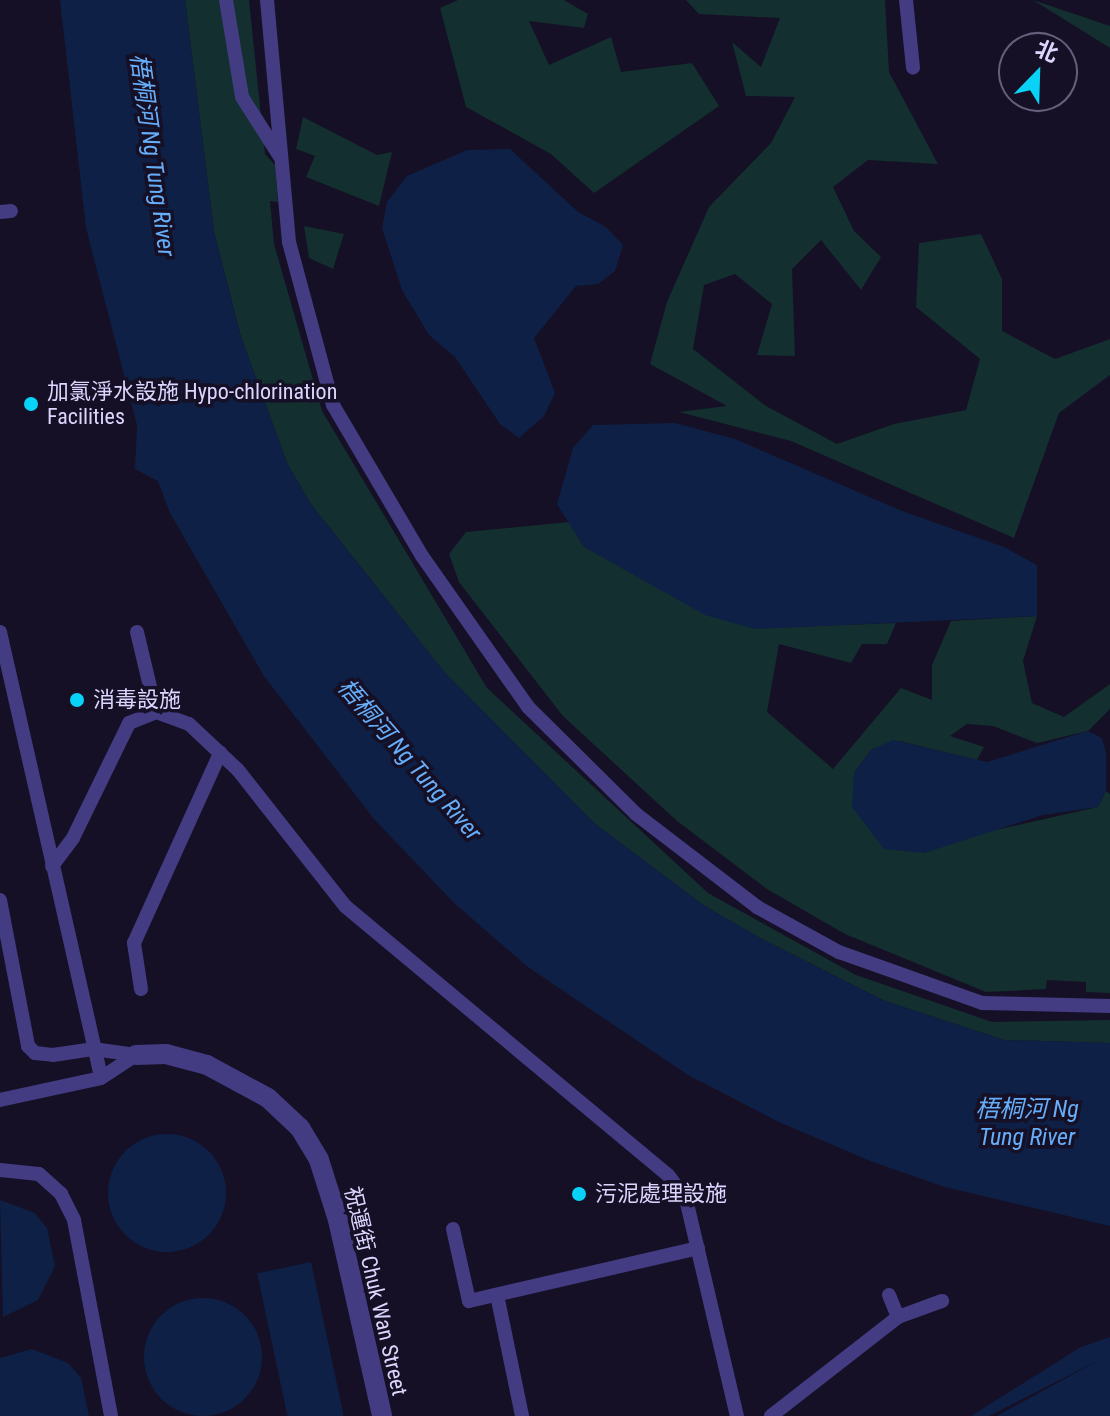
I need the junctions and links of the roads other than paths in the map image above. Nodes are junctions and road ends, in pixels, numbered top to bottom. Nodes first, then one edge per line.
1 (226, 0) edge
2 (267, 0) edge
3 (906, 0) edge
4 (913, 68) dead end
5 (282, 158) junction
6 (0, 632) edge
7 (137, 632) dead end
8 (156, 712) junction
9 (220, 753) junction
10 (52, 866) junction
11 (0, 900) edge
12 (141, 989) dead end
13 (1110, 1006) edge
14 (93, 1049) junction
15 (136, 1055) junction
16 (101, 1078) junction
17 (0, 1100) edge
18 (0, 1170) edge
19 (453, 1229) dead end
20 (698, 1248) junction
21 (497, 1295) junction
22 (889, 1295) dead end
23 (942, 1301) dead end
24 (898, 1317) junction
25 (111, 1416) edge
26 (382, 1416) edge
27 (522, 1416) edge
28 (737, 1416) edge
29 (771, 1416) edge

1 - 5 lane
2 - 5 lane
3 - 4 lane
5 - 13 lane
6 - 10 lane
7 - 8 lane
8 - 9 lane
8 - 10 lane
9 - 12 lane
9 - 20 lane
10 - 14 lane
11 - 14 lane
14 - 15 lane
14 - 16 lane
15 - 16 lane
15 - 26 street, 祝運街 Chuk Wan Street
16 - 17 lane
18 - 25 lane
19 - 21 lane
20 - 21 lane
20 - 28 lane
21 - 27 lane
22 - 24 lane
23 - 24 lane
24 - 29 lane

